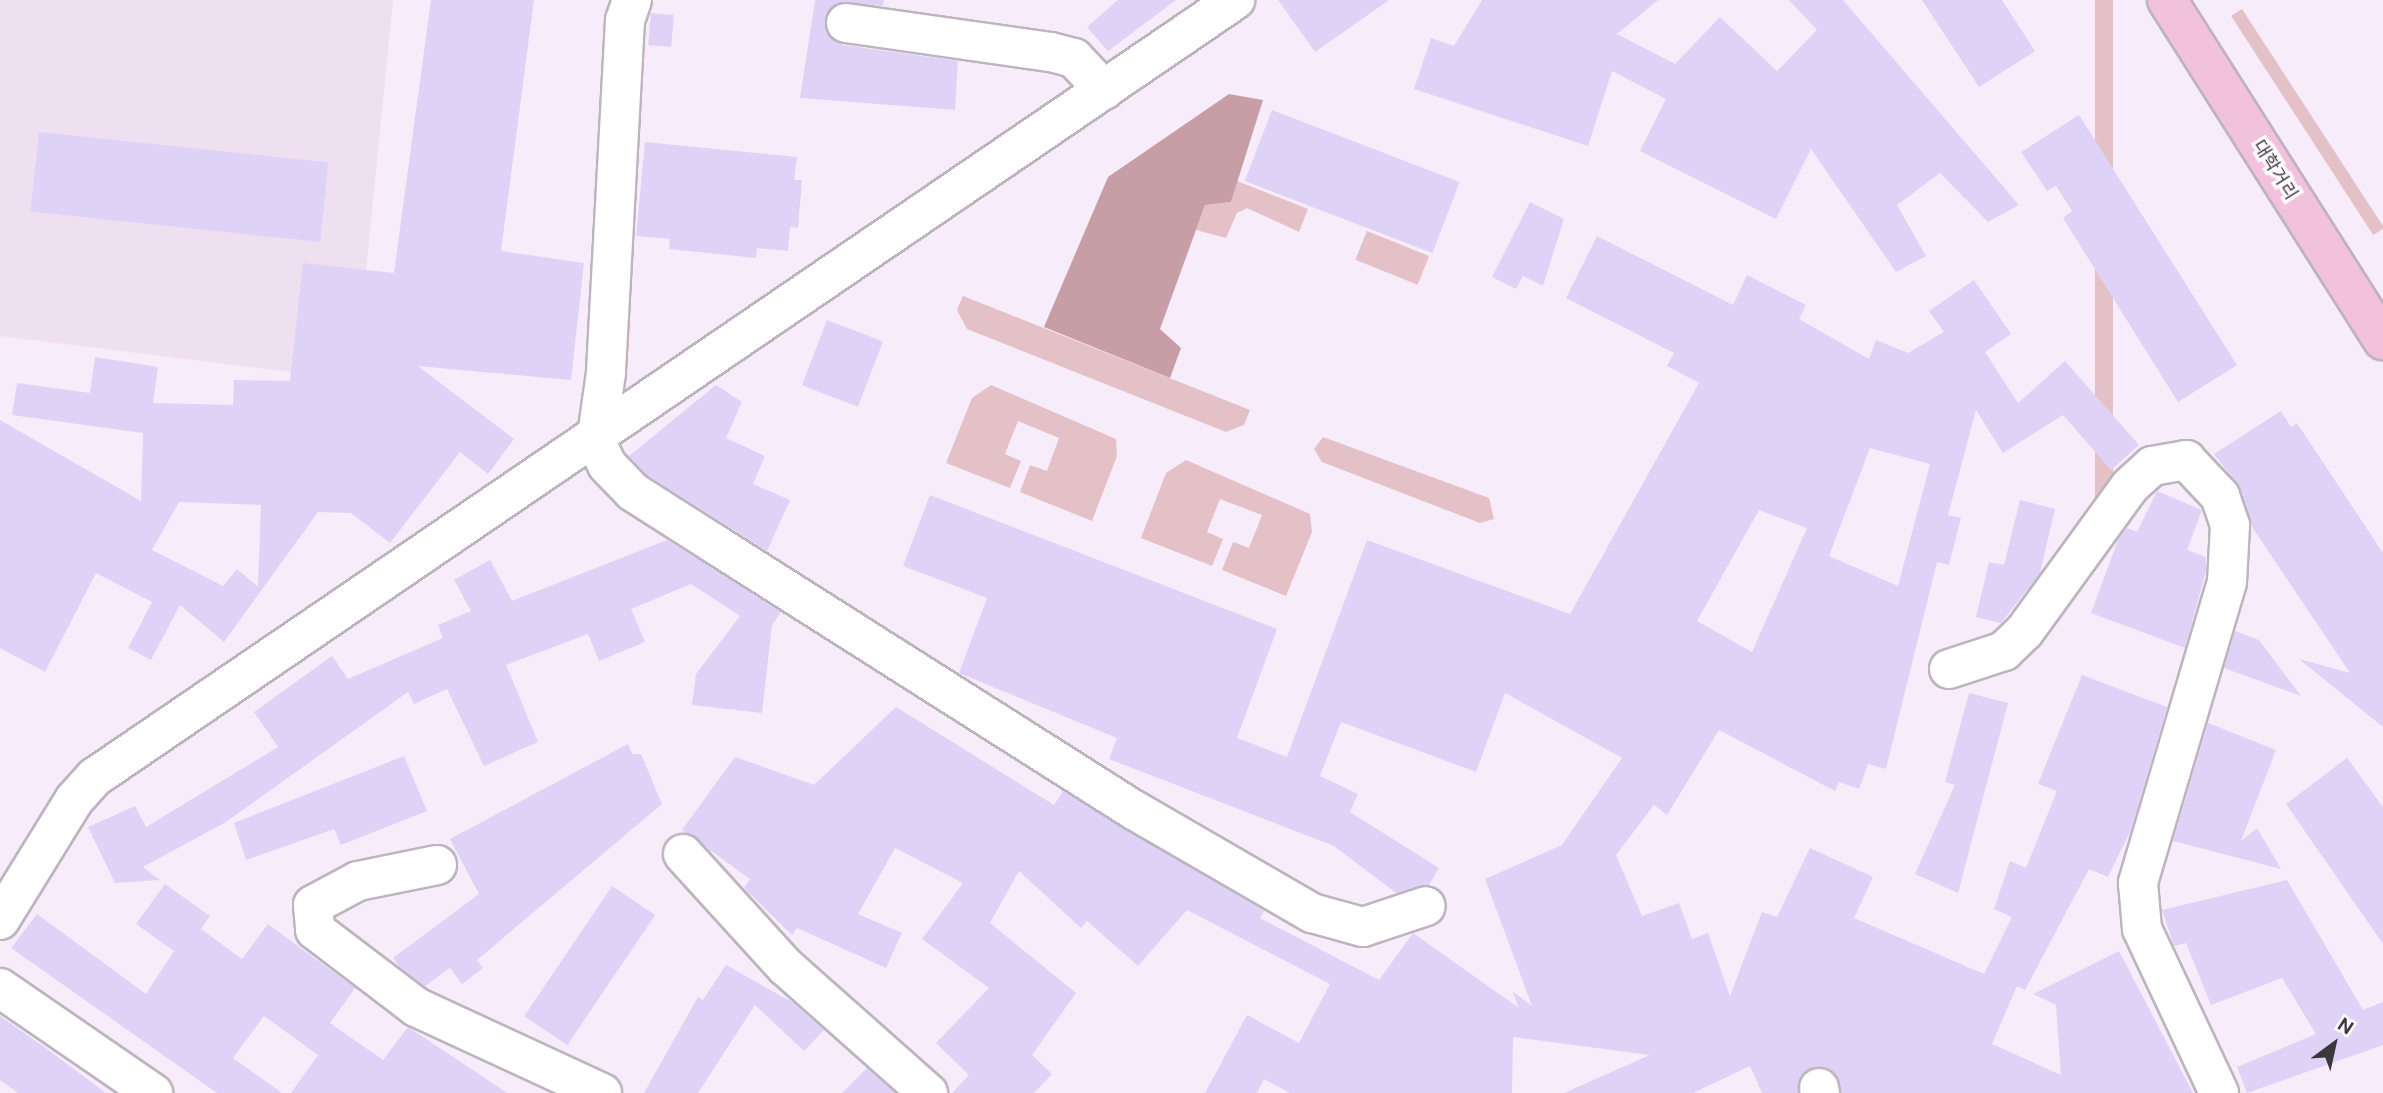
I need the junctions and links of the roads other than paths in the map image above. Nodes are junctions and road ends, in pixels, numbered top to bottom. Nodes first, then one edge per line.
1 (632, 0) edge
2 (1235, 0) edge
3 (2168, 0) edge
4 (846, 23) dead end
5 (1104, 90) junction
6 (2383, 340) edge
7 (596, 442) junction
8 (1949, 669) dead end
9 (683, 854) dead end
10 (437, 865) dead end
11 (1426, 906) dead end
12 (0, 920) edge
13 (0, 988) edge
14 (153, 1093) edge
15 (602, 1093) edge
16 (928, 1093) edge
17 (2219, 1093) edge

1 - 7 street
2 - 5 street
3 - 6 main road, 대학거리
4 - 5 street
5 - 7 street
7 - 11 street
7 - 12 street
8 - 17 street
9 - 16 street
10 - 15 street
13 - 14 street

